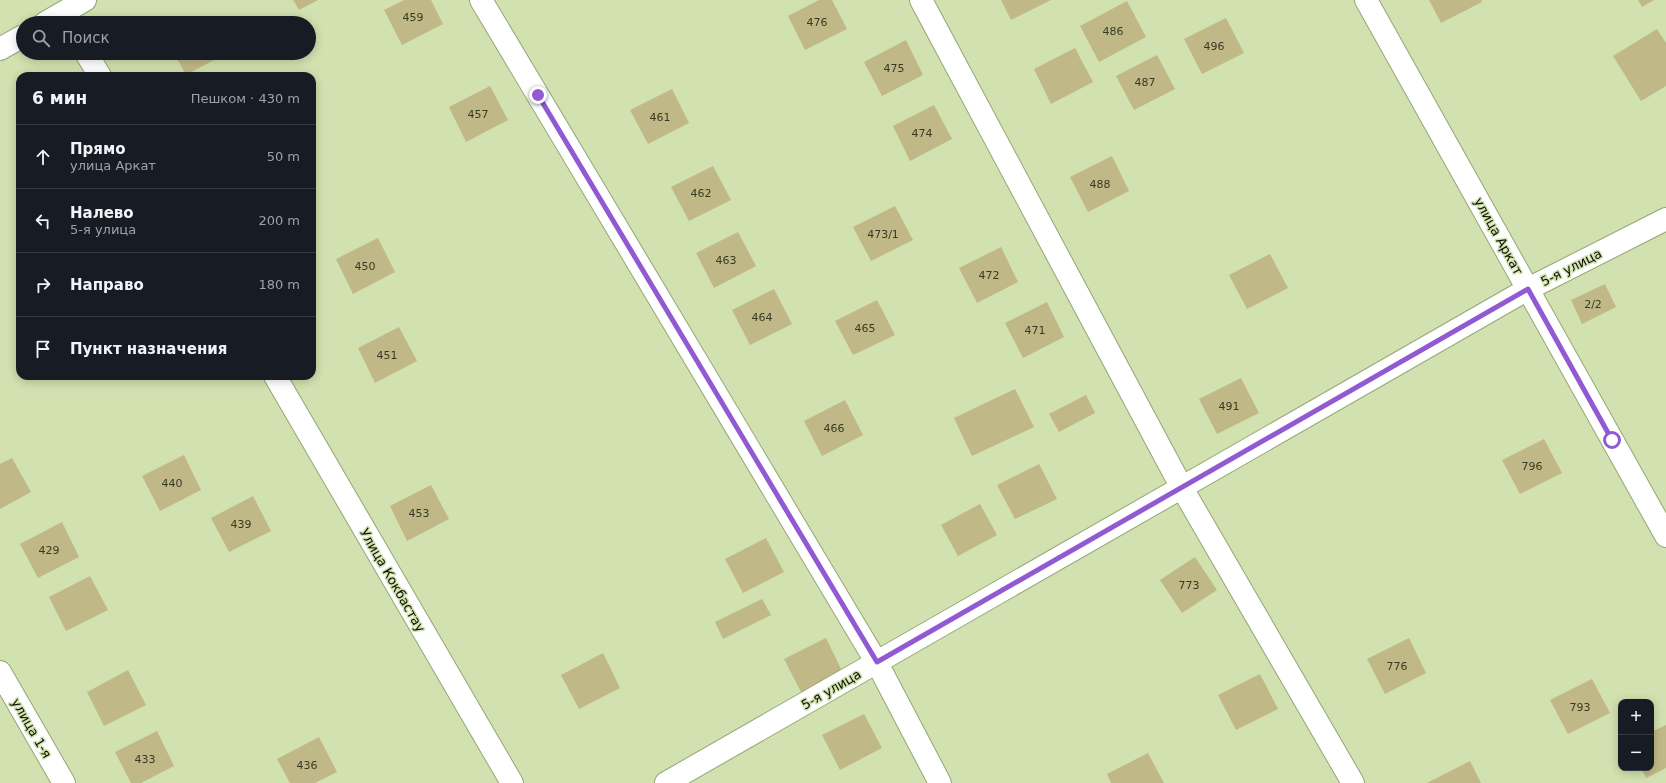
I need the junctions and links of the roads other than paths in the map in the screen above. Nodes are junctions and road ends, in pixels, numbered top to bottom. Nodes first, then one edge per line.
1 (85, 0) edge
2 (481, 0) edge
3 (921, 0) edge
4 (1366, 0) edge
5 (58, 15) edge
6 (16, 40) edge
7 (0, 49) edge
8 (90, 60) edge
9 (98, 72) edge
10 (1666, 219) edge
11 (1528, 289) junction
12 (277, 380) edge
13 (1182, 488) junction
14 (1666, 536) edge
15 (877, 662) junction
16 (0, 672) edge
17 (64, 783) edge
18 (512, 783) edge
19 (666, 783) edge
20 (940, 783) edge
21 (1353, 783) edge

1 - 5 street
2 - 15 street
3 - 13 street
4 - 11 street, улица Аркат
6 - 7 street
8 - 9 street
10 - 11 street, 5-я улица
11 - 13 street, 5-я улица
11 - 14 street, улица Аркат
12 - 18 street, Улица Кокбастау
13 - 15 street, 5-я улица
13 - 21 street
15 - 19 street, 5-я улица
15 - 20 street
16 - 17 street, улица 1-я

